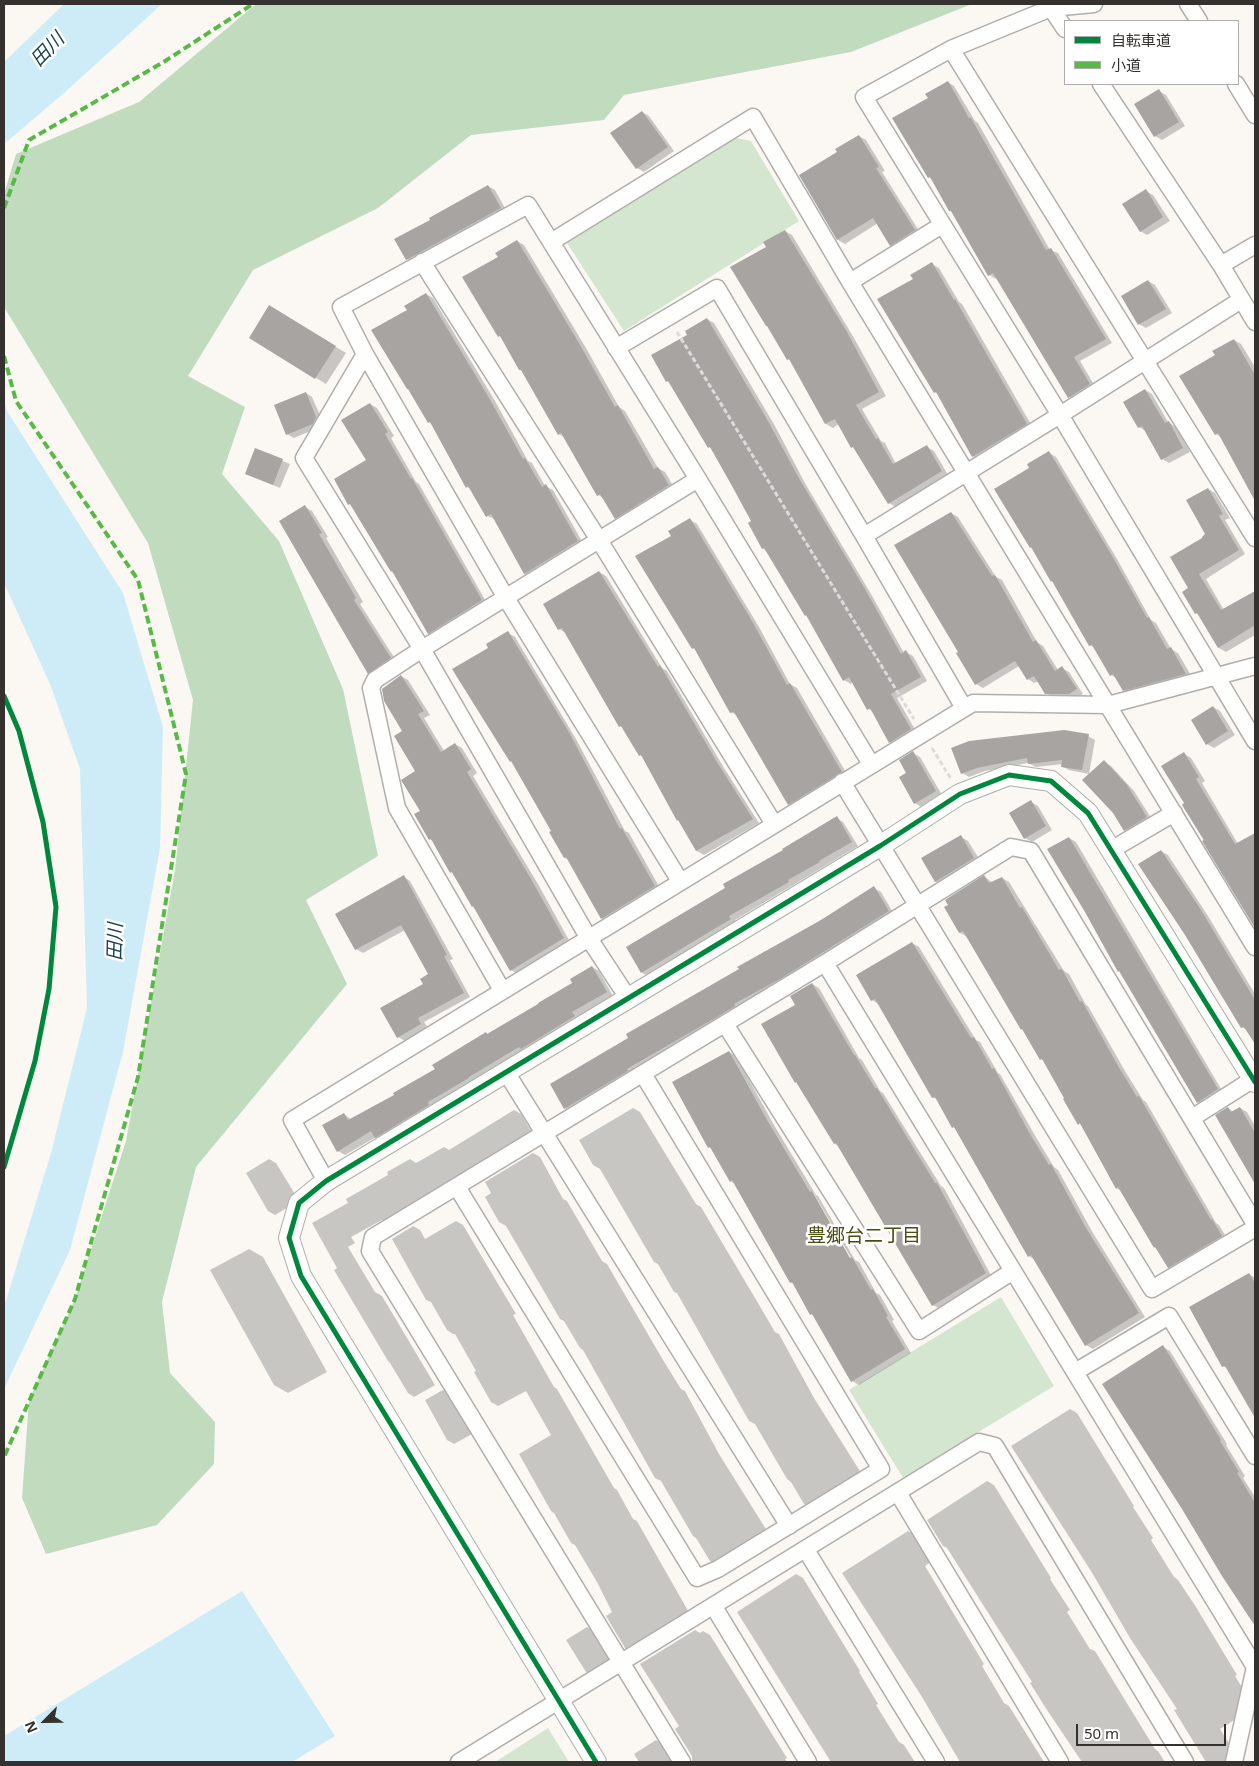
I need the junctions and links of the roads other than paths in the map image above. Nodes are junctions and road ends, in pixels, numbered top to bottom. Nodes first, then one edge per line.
1 (1094, 4) edge
2 (1188, 4) edge
3 (1051, 8) junction
4 (1198, 20) edge
5 (1064, 28) edge
6 (951, 49) junction
7 (1102, 85) edge
8 (1237, 85) edge
9 (1255, 115) edge
10 (942, 225) junction
11 (551, 242) junction
12 (1255, 245) edge
13 (422, 262) junction
14 (1221, 265) junction
15 (850, 282) junction
16 (1241, 300) junction
17 (1255, 322) edge
18 (616, 348) junction
19 (365, 354) junction
20 (1145, 361) junction
21 (1060, 415) junction
22 (967, 472) junction
23 (698, 479) junction
24 (864, 536) junction
25 (1255, 538) edge
26 (599, 540) junction
27 (506, 598) junction
28 (422, 649) junction
29 (1255, 666) edge
30 (1216, 676) junction
31 (1108, 705) junction
32 (964, 708) junction
33 (1255, 741) edge
34 (871, 764) junction
35 (842, 782) junction
36 (1174, 813) junction
37 (774, 824) junction
38 (880, 846) junction
39 (1111, 850) junction
40 (680, 881) junction
41 (916, 906) junction
42 (588, 937) junction
43 (1255, 947) edge
44 (825, 963) junction
45 (502, 990) junction
46 (628, 998) junction
47 (726, 1024) junction
48 (506, 1072) junction
49 (643, 1074) junction
50 (1255, 1080) edge
51 (1192, 1118) junction
52 (545, 1134) junction
53 (326, 1181) junction
54 (457, 1187) junction
55 (1255, 1224) edge
56 (1255, 1228) edge
57 (1014, 1271) junction
58 (1075, 1372) junction
59 (1255, 1456) edge
60 (898, 1493) junction
61 (789, 1526) junction
62 (806, 1550) junction
63 (714, 1606) junction
64 (621, 1663) junction
65 (1255, 1667) edge
66 (559, 1701) junction
67 (459, 1762) edge
68 (596, 1762) edge
69 (682, 1762) edge
70 (808, 1762) edge
71 (936, 1762) edge
72 (1060, 1762) edge
73 (1185, 1762) edge
74 (1234, 1762) edge

1 - 3 street
2 - 4 street
3 - 5 street
3 - 6 street
6 - 10 street
6 - 20 street
7 - 14 street
8 - 9 street
10 - 15 street
10 - 21 street
11 - 13 street
11 - 15 street
11 - 18 street
12 - 14 street
13 - 19 street
13 - 26 street
14 - 16 street
15 - 22 street
16 - 17 street
16 - 20 street
18 - 23 street
18 - 24 street
19 - 27 street
19 - 28 street
20 - 21 street
20 - 25 street
21 - 22 street
21 - 30 street
22 - 24 street
22 - 31 street
23 - 26 street
23 - 34 street
24 - 32 street
26 - 27 street
26 - 37 street
27 - 28 street
27 - 40 street
28 - 42 street
28 - 45 street
29 - 30 street
30 - 31 street
30 - 33 street
31 - 32 street
31 - 36 street
32 - 34 street
34 - 35 street
35 - 37 street
35 - 38 street
36 - 39 street
36 - 43 street
37 - 40 street
38 - 39 street
38 - 41 street
38 - 46 street
39 - 50 street
40 - 42 street
41 - 44 street
41 - 51 street
41 - 56 street
42 - 45 street
42 - 46 street
44 - 47 street
44 - 57 street
45 - 53 street
46 - 48 street
47 - 49 street
47 - 57 street
48 - 52 street
48 - 53 street
49 - 52 street
49 - 61 street
50 - 51 street
51 - 55 street
52 - 54 street
52 - 61 street
53 - 66 street
54 - 61 street
54 - 64 street
57 - 58 street
58 - 59 street
58 - 65 street
60 - 62 street
60 - 72 street
60 - 73 street
62 - 63 street
62 - 71 street
63 - 64 street
63 - 70 street
64 - 66 street
64 - 69 street
65 - 74 street
66 - 67 street
66 - 68 street

